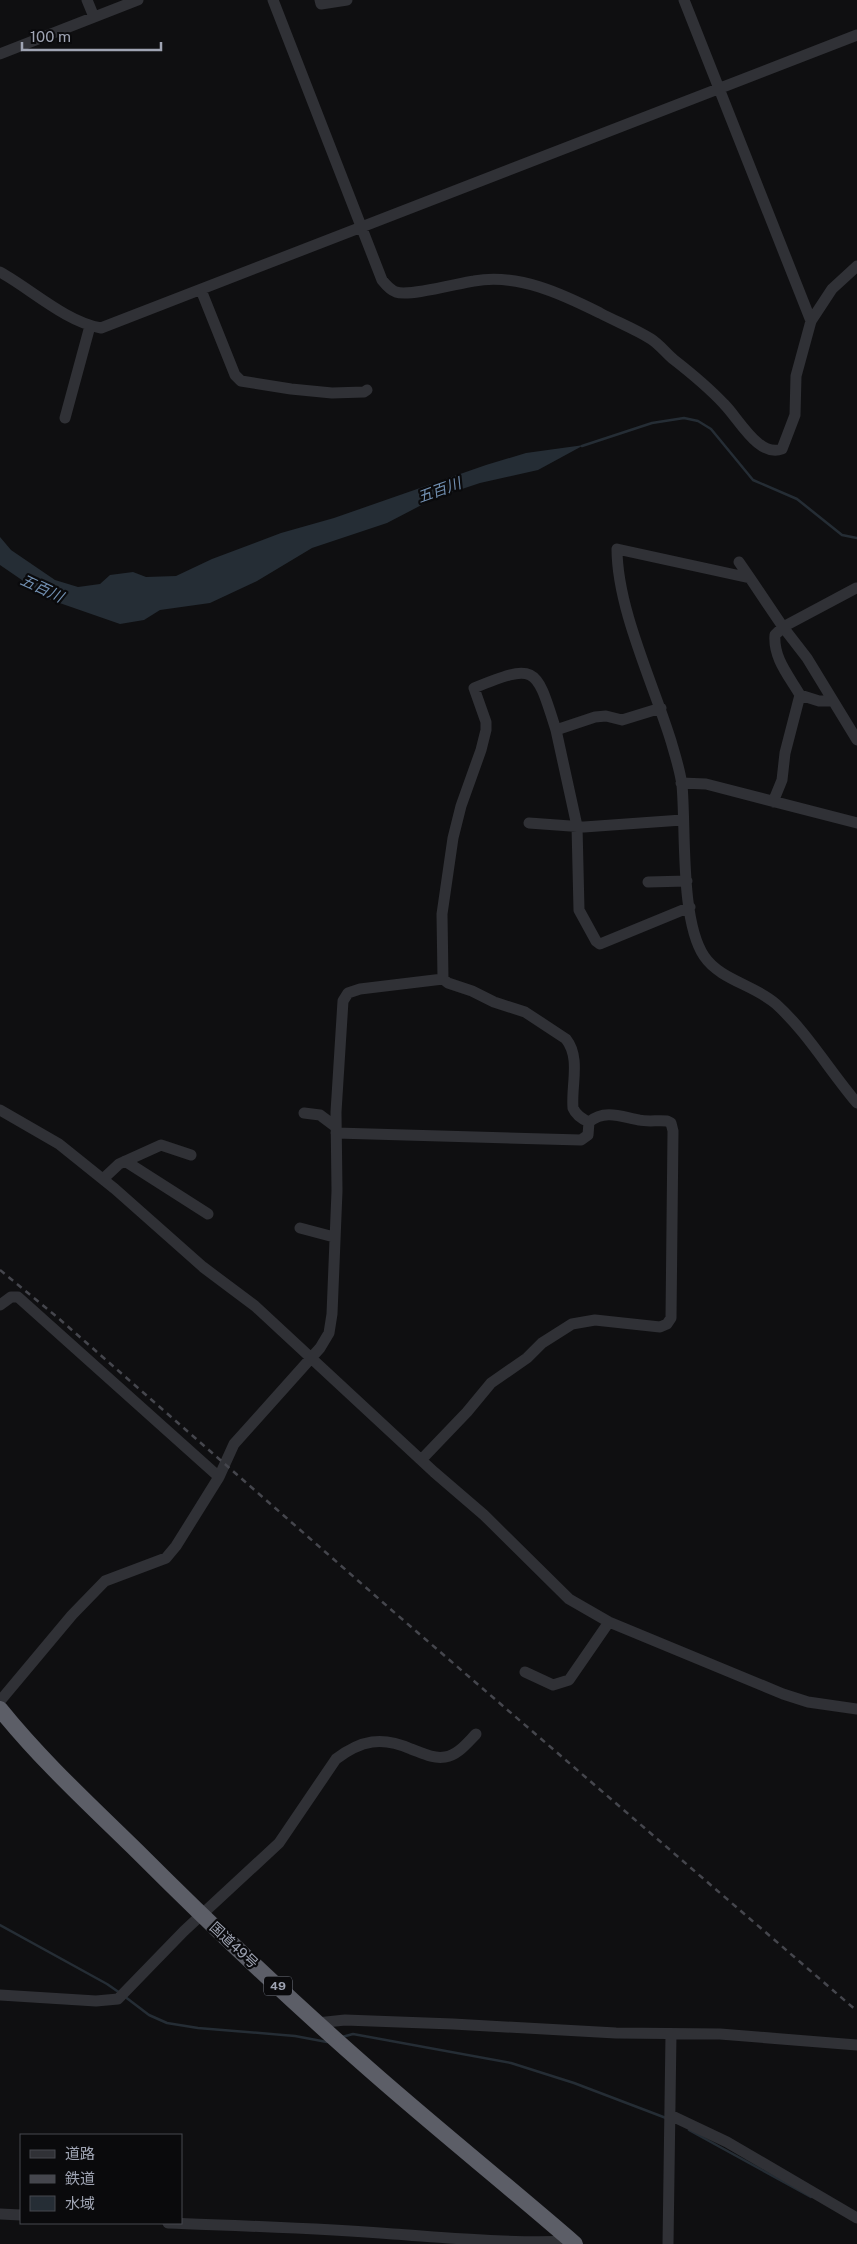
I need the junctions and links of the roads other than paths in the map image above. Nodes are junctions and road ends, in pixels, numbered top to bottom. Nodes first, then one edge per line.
1 (87, 0) edge
2 (138, 0) edge
3 (273, 0) edge
4 (320, 0) edge
5 (347, 0) edge
6 (684, 0) edge
7 (94, 17) junction
8 (857, 35) edge
9 (0, 54) edge
10 (719, 88) junction
11 (362, 227) junction
12 (857, 266) edge
13 (0, 272) edge
14 (201, 290) junction
15 (811, 320) junction
16 (90, 326) junction
17 (367, 390) dead end
18 (66, 418) dead end
19 (739, 562) dead end
20 (750, 578) junction
21 (856, 588) dead end
22 (783, 627) junction
23 (800, 695) junction
24 (833, 701) junction
25 (661, 708) junction
26 (556, 730) junction
27 (857, 740) edge
28 (681, 783) junction
29 (773, 802) junction
30 (682, 820) junction
31 (528, 823) dead end
32 (857, 823) edge
33 (577, 826) junction
34 (687, 881) junction
35 (648, 882) dead end
36 (690, 907) junction
37 (443, 979) junction
38 (857, 1103) edge
39 (0, 1110) edge
40 (304, 1113) dead end
41 (589, 1122) junction
42 (336, 1130) junction
43 (191, 1155) dead end
44 (125, 1161) junction
45 (103, 1179) junction
46 (208, 1214) dead end
47 (300, 1228) dead end
48 (334, 1237) junction
49 (0, 1305) edge
50 (311, 1359) junction
51 (422, 1459) junction
52 (219, 1477) junction
53 (609, 1622) junction
54 (525, 1672) dead end
55 (0, 1701) edge
56 (0, 1709) edge
57 (857, 1709) edge
58 (476, 1734) dead end
59 (202, 1914) junction
60 (0, 1995) edge
61 (317, 2023) junction
62 (670, 2034) junction
63 (857, 2045) edge
64 (670, 2115) junction
65 (0, 2214) edge
66 (20, 2215) edge
67 (857, 2218) edge
68 (182, 2224) edge
69 (573, 2243) edge
70 (668, 2244) edge

1 - 7 street
2 - 7 street
3 - 11 street
4 - 5 street
6 - 10 street
7 - 9 street
8 - 10 street
10 - 11 street
10 - 15 street
11 - 14 street
11 - 15 street
12 - 15 street
13 - 16 street
14 - 16 street
14 - 17 street
16 - 18 street
19 - 20 street
20 - 22 street
20 - 25 street
21 - 22 street
22 - 23 street
22 - 24 street
23 - 24 street
23 - 29 street
24 - 27 street
25 - 26 street
25 - 28 street
26 - 33 street
26 - 37 street
28 - 29 street
28 - 30 street
29 - 32 street
30 - 33 street
30 - 34 street
31 - 33 street
33 - 36 street
34 - 35 street
34 - 36 street
36 - 38 street
37 - 41 street
37 - 42 street
39 - 45 street
40 - 42 street
41 - 42 street
41 - 51 street
42 - 48 street
43 - 44 street
44 - 45 street
44 - 46 street
45 - 50 street
47 - 48 street
48 - 50 street
49 - 52 street
50 - 51 street
50 - 52 street
51 - 53 street
52 - 55 street
53 - 54 street
53 - 57 street
56 - 59 highway, 国道49号 / 49
58 - 59 street
59 - 60 street
59 - 61 highway, 国道49号 / 49
61 - 62 street
61 - 69 highway, 国道49号 / 49
62 - 63 street
62 - 64 street
64 - 67 street
64 - 70 street
65 - 66 street
68 - 69 street

